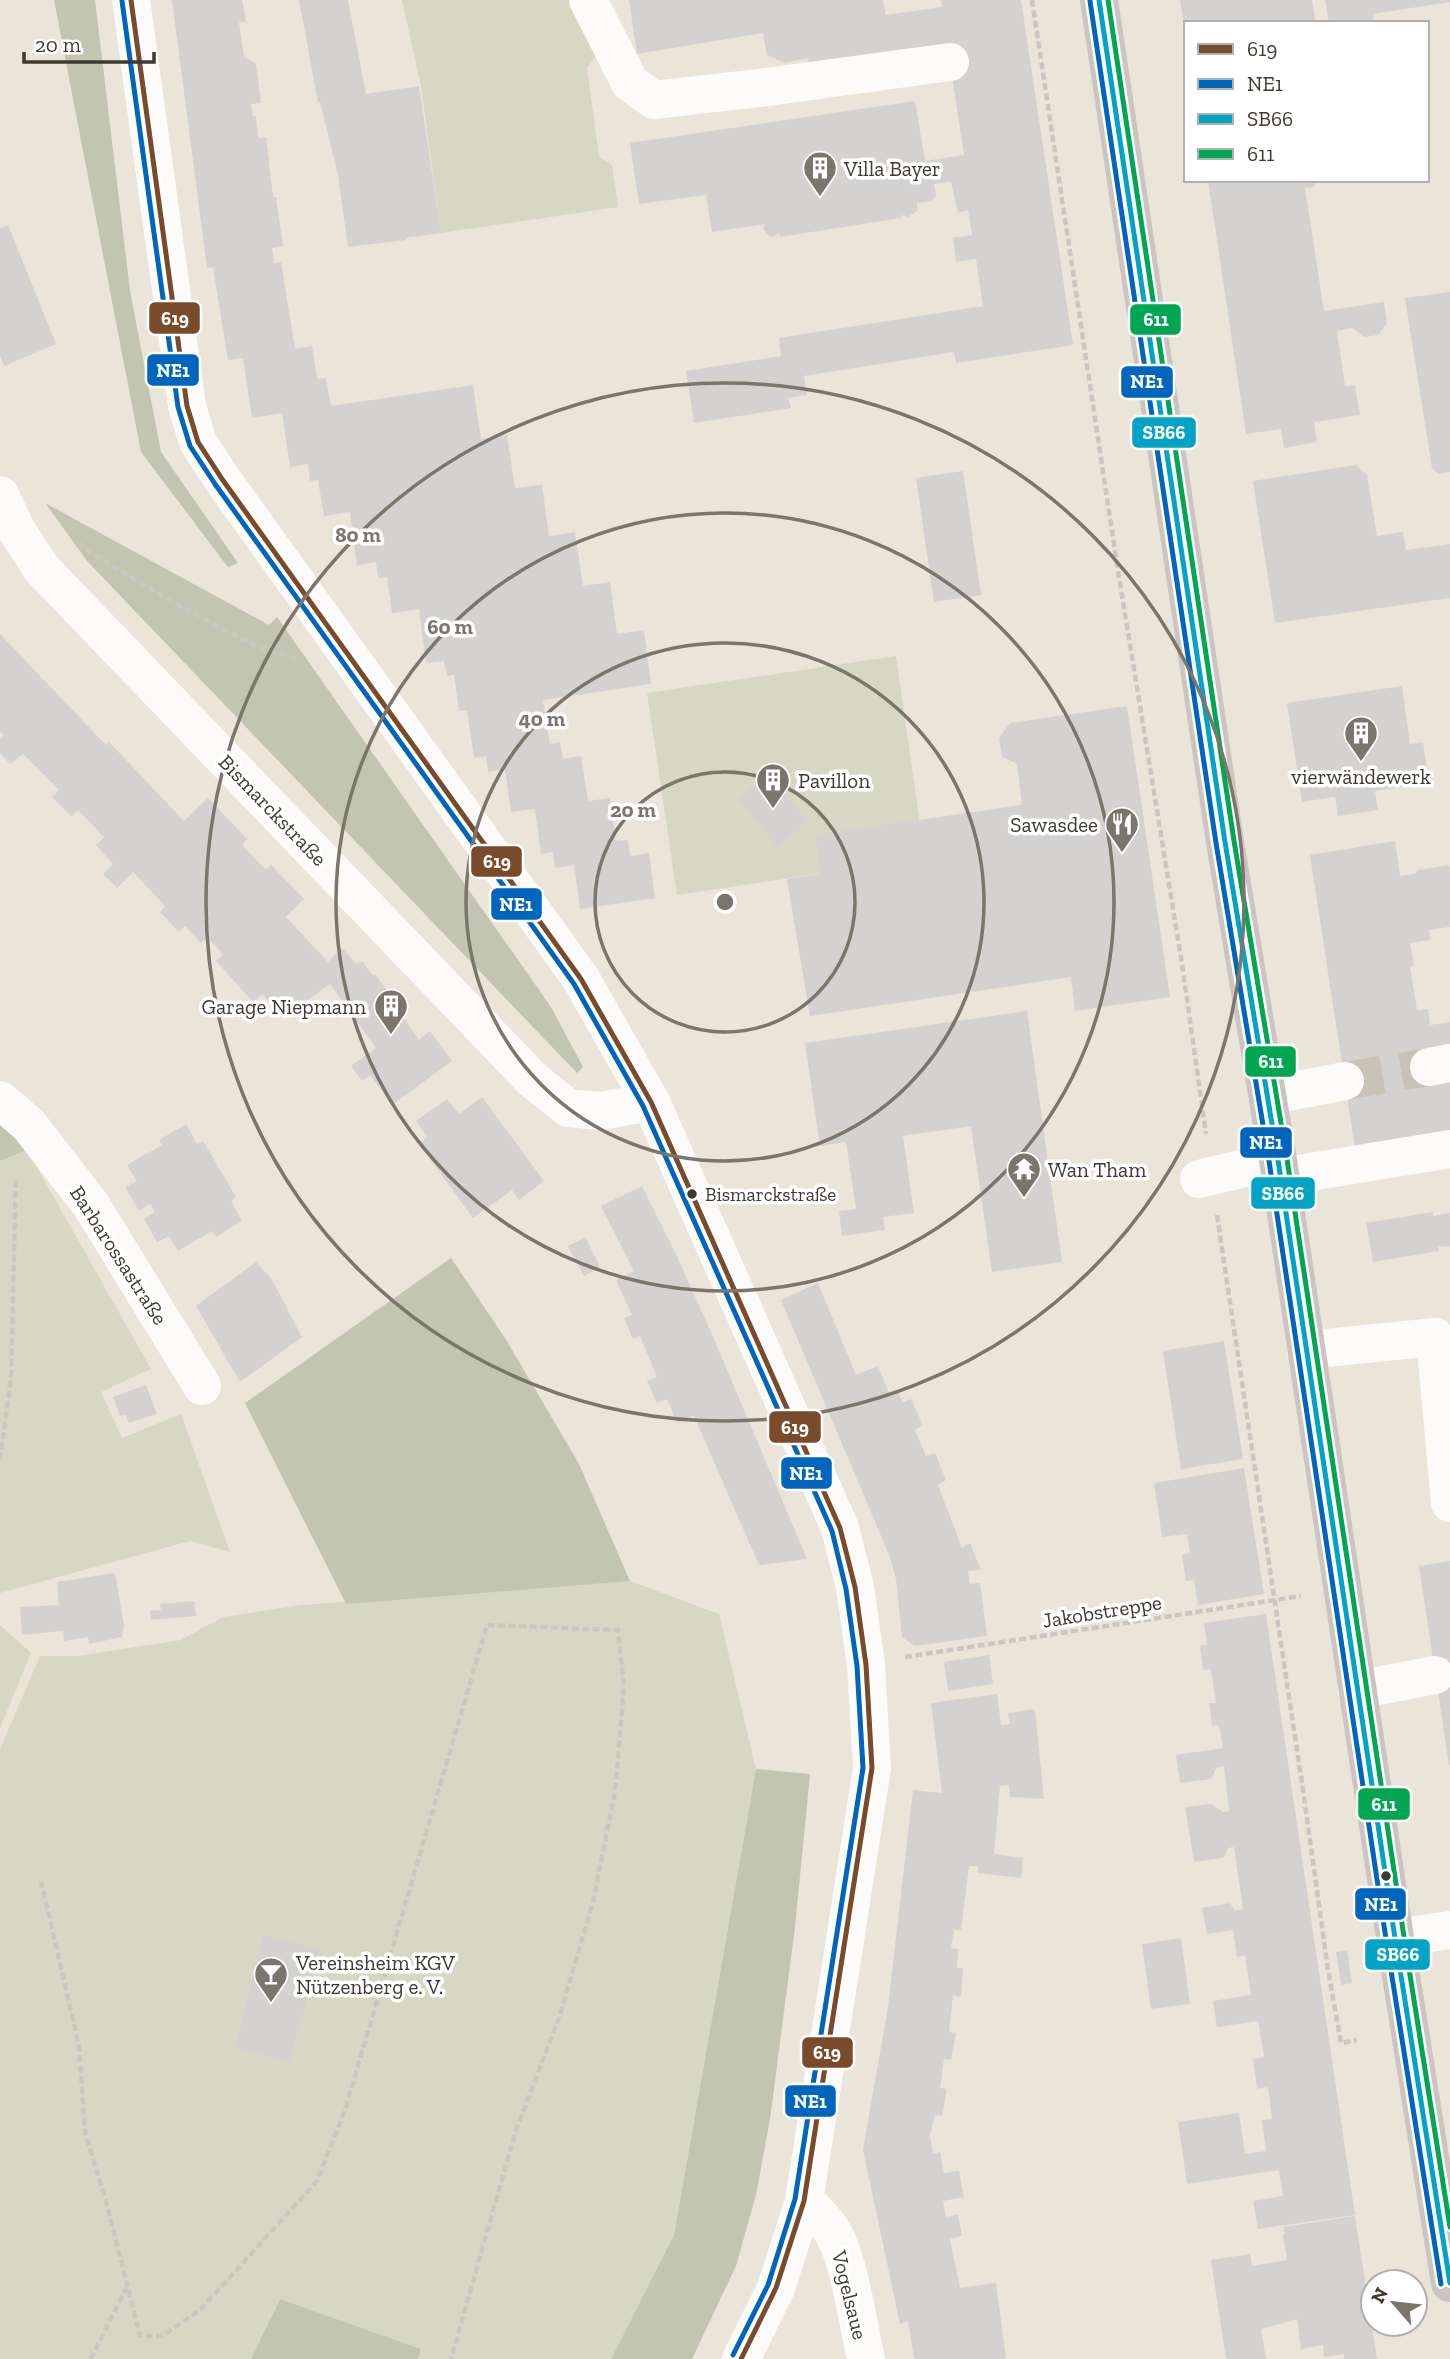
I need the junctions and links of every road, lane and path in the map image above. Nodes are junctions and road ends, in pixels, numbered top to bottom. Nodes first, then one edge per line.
1 (131, 0) edge
2 (588, 0) edge
3 (1032, 0) edge
4 (1099, 0) edge
5 (950, 62) dead end
6 (0, 495) edge
7 (71, 536) dead end
8 (347, 652) junction
9 (1345, 1081) tunnel mouth
10 (1267, 1096) junction
11 (0, 1100) edge
12 (651, 1102) junction
13 (1450, 1149) edge
14 (1279, 1168) junction
15 (15, 1171) dead end
16 (1205, 1177) junction
17 (1442, 1336) edge
18 (1306, 1350) junction
19 (202, 1386) dead end
20 (0, 1461) edge
21 (1449, 1481) edge
22 (1343, 1589) junction
23 (1275, 1600) junction
24 (866, 1663) junction
25 (1435, 1675) dead end
26 (1357, 1690) junction
27 (41, 1881) dead end
28 (1450, 1930) edge
29 (1395, 1938) junction
30 (1357, 2040) dead end
31 (804, 2201) junction
32 (1450, 2283) edge
33 (127, 2288) junction
34 (91, 2359) edge
35 (452, 2359) edge
36 (741, 2359) edge
37 (866, 2359) edge

1 - 8 street
2 - 5 street
3 - 16 path
4 - 10 main road
6 - 12 street, Bismarckstraße
7 - 8 path
8 - 12 street
9 - 10 street
10 - 14 main road
11 - 19 street, Barbarossastraße
12 - 24 street
13 - 14 street
14 - 16 street
14 - 18 main road
15 - 20 path
16 - 23 path
17 - 18 street
17 - 21 street
18 - 22 main road
22 - 23 path, Jakobstreppe
22 - 26 main road
23 - 24 path, Jakobstreppe
23 - 30 path
24 - 31 street
25 - 26 street
26 - 29 main road
27 - 33 path
28 - 29 street
29 - 32 main road
31 - 36 street
31 - 37 street, Vogelsaue
33 - 34 path
33 - 35 path

